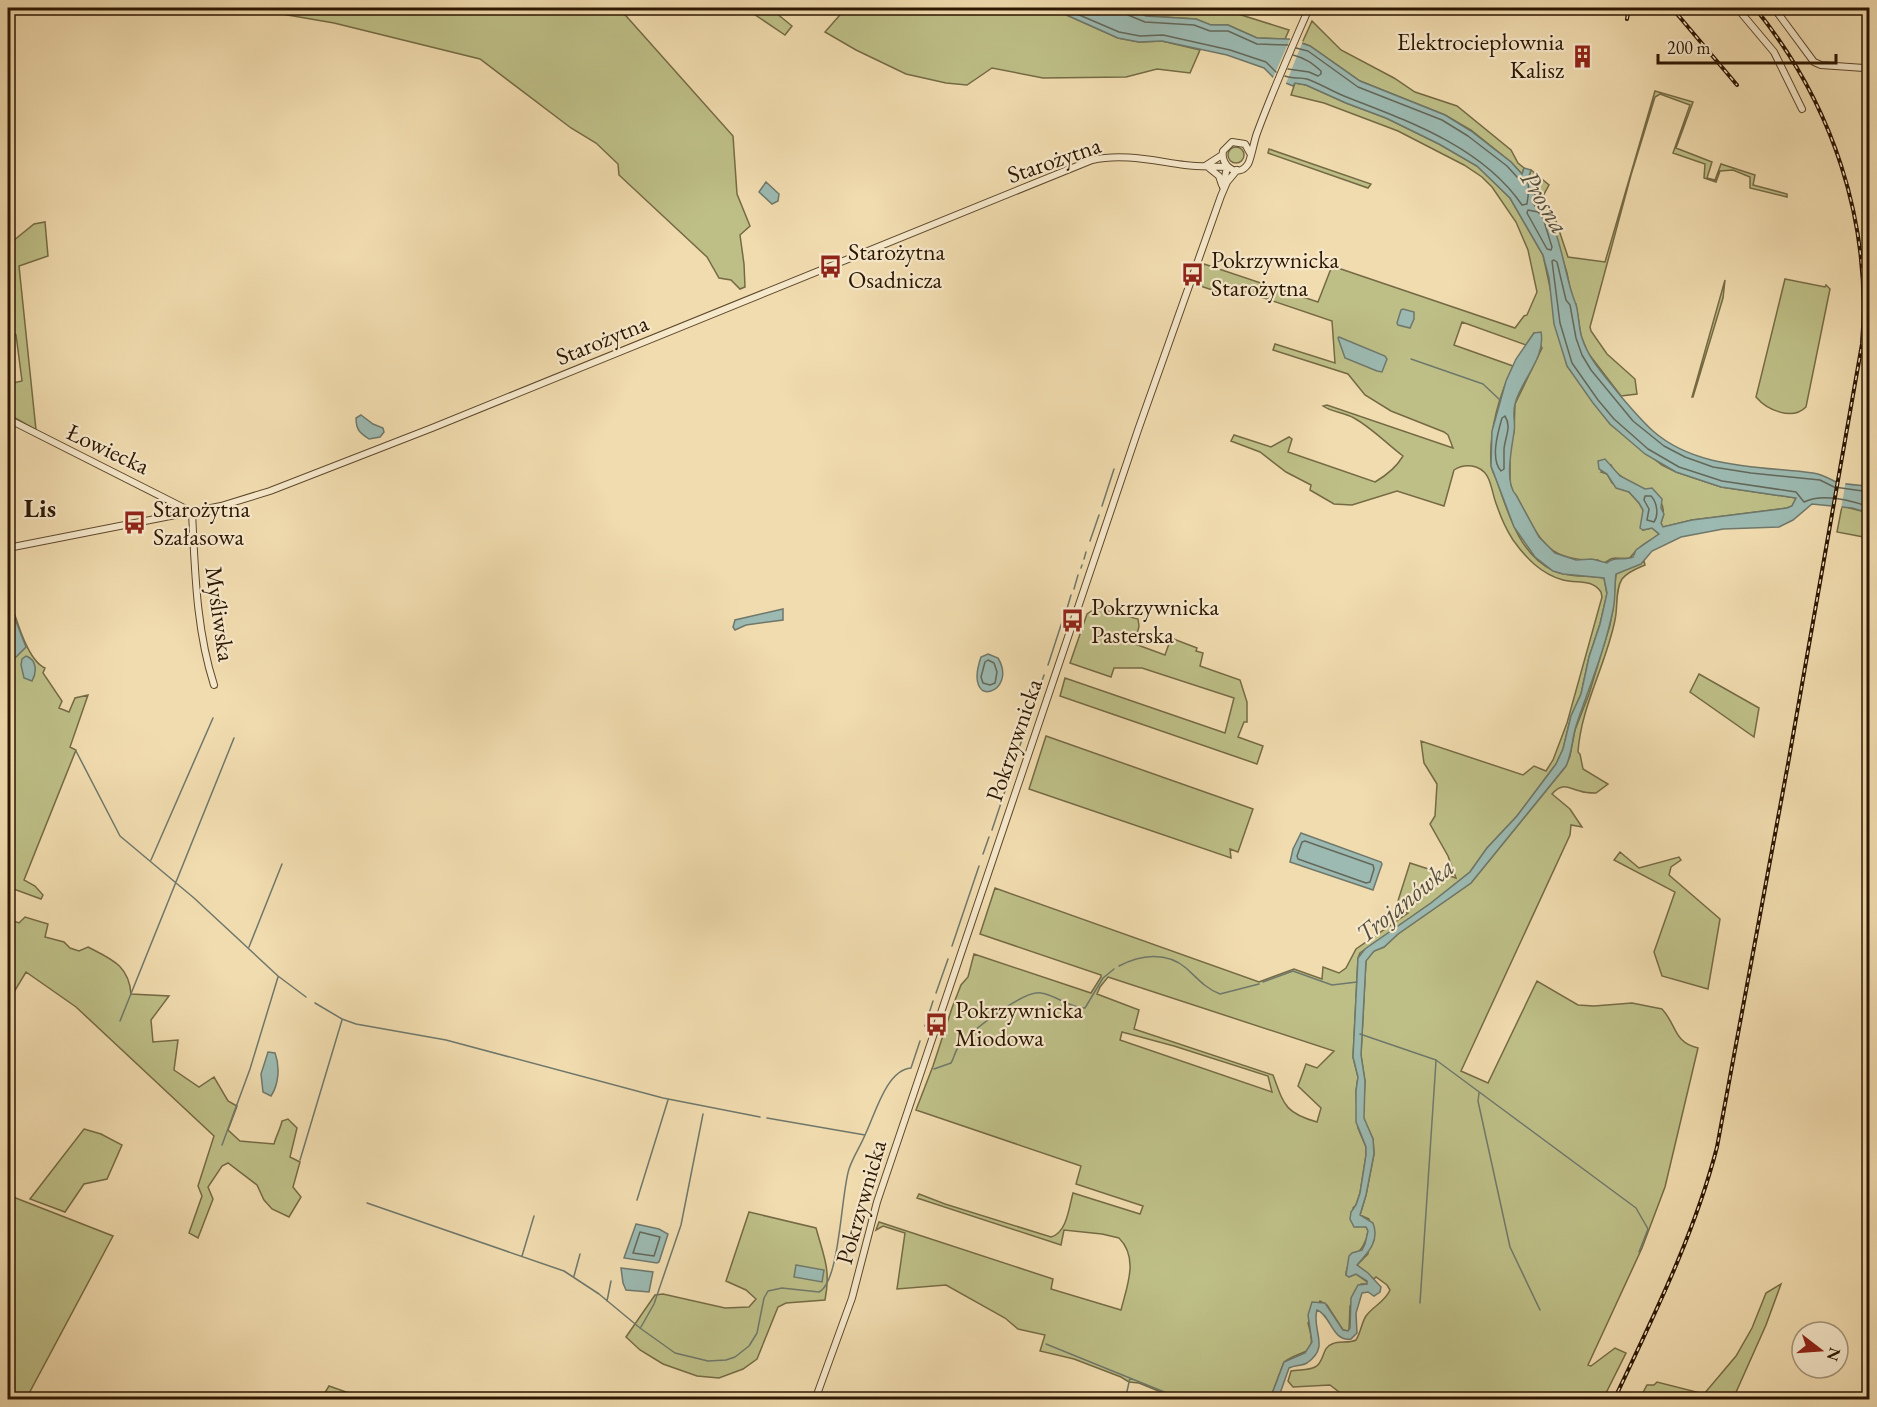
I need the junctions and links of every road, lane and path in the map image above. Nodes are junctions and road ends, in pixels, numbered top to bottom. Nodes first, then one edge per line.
1 (1309, 8) edge
2 (1737, 8) edge
3 (1774, 8) edge
4 (1864, 68) dead end
5 (1803, 109) dead end
6 (1257, 132) junction
7 (1240, 142) junction
8 (1250, 153) junction
9 (1222, 155) junction
10 (1204, 167) junction
11 (1227, 167) junction
12 (1237, 170) junction
13 (1223, 187) junction
14 (1221, 196) junction
15 (8, 419) edge
16 (192, 512) junction
17 (8, 548) edge
18 (214, 685) dead end
19 (815, 1400) edge

1 - 6 street
2 - 5 street
3 - 4 street
6 - 7 street
6 - 8 street
7 - 8 street
7 - 9 street
8 - 12 street
9 - 10 street
9 - 11 street
10 - 11 street, Starożytna
10 - 13 street
10 - 16 street, Starożytna
11 - 12 street
11 - 13 street, Pokrzywnicka
12 - 14 street, Pokrzywnicka
13 - 14 street, Pokrzywnicka
14 - 19 street, Pokrzywnicka
15 - 16 street, Łowiecka
16 - 17 street, Starożytna
16 - 18 street, Myśliwska

